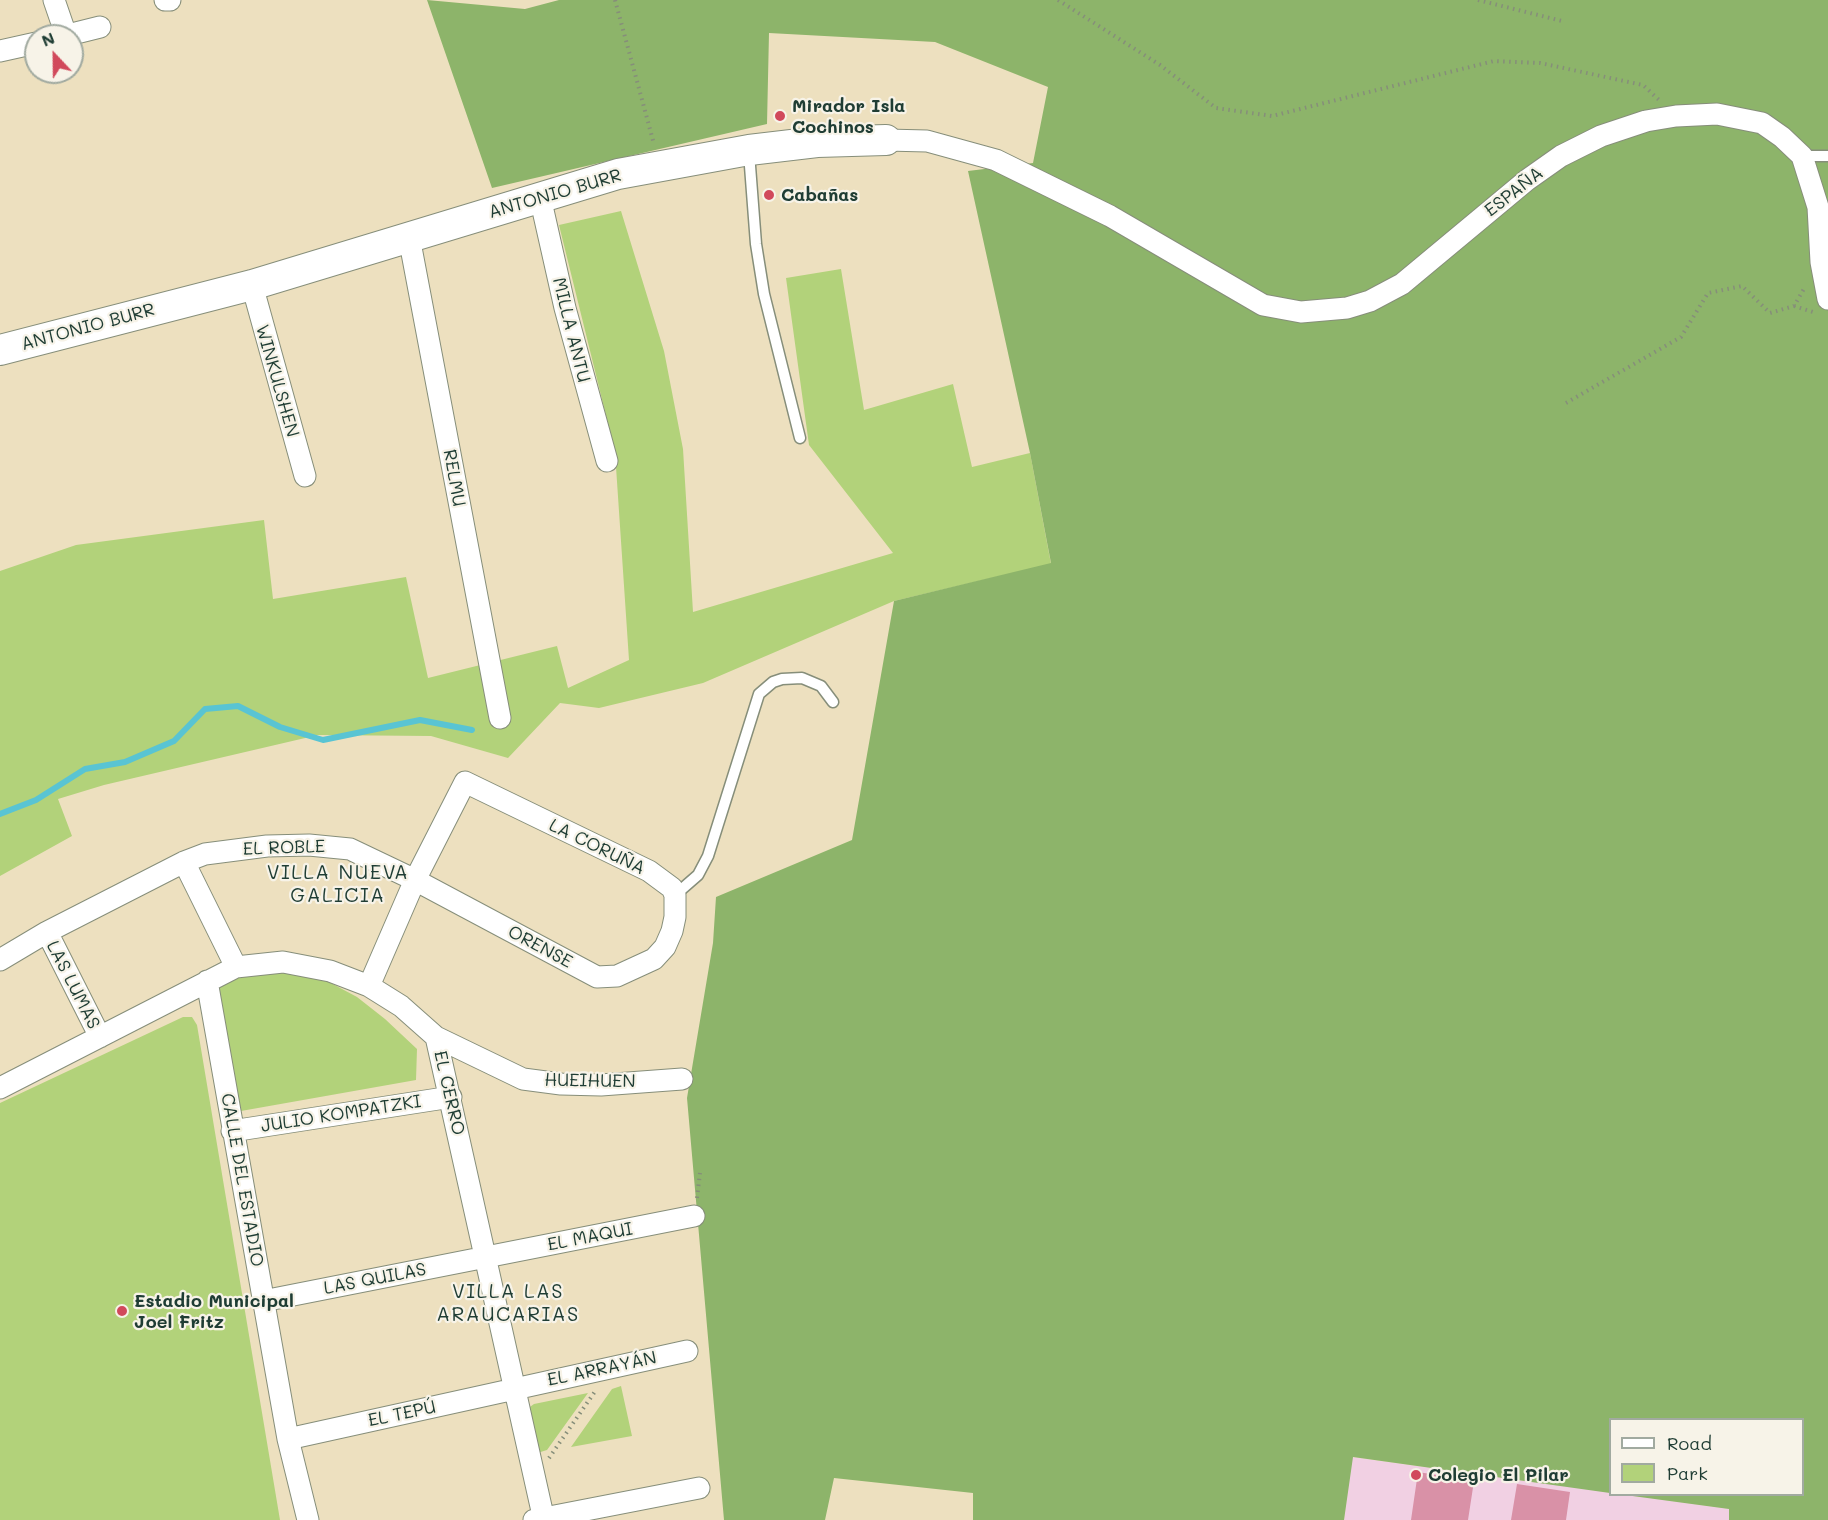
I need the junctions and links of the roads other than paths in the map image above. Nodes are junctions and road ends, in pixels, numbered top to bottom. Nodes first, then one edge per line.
1 (54, 0) edge
2 (165, 0) edge
3 (170, 0) edge
4 (61, 24) edge
5 (100, 27) dead end
6 (84, 31) edge
7 (24, 46) edge
8 (0, 51) edge
9 (886, 140) joint
10 (748, 150) junction
11 (1802, 156) junction
12 (1828, 156) edge
13 (540, 197) junction
14 (1823, 206) edge
15 (1110, 216) joint
16 (409, 237) junction
17 (1824, 258) edge
18 (252, 285) junction
19 (1828, 299) edge
20 (0, 350) edge
21 (800, 438) dead end
22 (607, 461) dead end
23 (305, 476) dead end
24 (833, 702) dead end
25 (500, 718) dead end
26 (184, 862) junction
27 (415, 880) junction
28 (675, 895) junction
29 (47, 932) junction
30 (0, 960) edge
31 (236, 967) junction
32 (207, 981) junction
33 (369, 986) junction
34 (100, 1037) junction
35 (436, 1037) junction
36 (682, 1079) dead end
37 (0, 1088) edge
38 (451, 1097) junction
39 (232, 1131) junction
40 (694, 1216) road end
41 (486, 1257) junction
42 (263, 1301) junction
43 (687, 1351) dead end
44 (516, 1388) junction
45 (288, 1439) junction
46 (699, 1488) dead end
47 (540, 1519) edge
48 (308, 1520) edge

1 - 4 street
2 - 3 street
5 - 6 street
7 - 8 street
9 - 10 street, ANTONIO BURR
9 - 15 street, ANTONIO BURR
10 - 13 street, ANTONIO BURR
10 - 21 lane
11 - 12 lane
11 - 14 street, ESPAÑA
11 - 15 street, ESPAÑA
13 - 16 street, ANTONIO BURR
13 - 22 street, MILLA ANTU
14 - 17 street, ESPAÑA
16 - 18 street, ANTONIO BURR
16 - 25 street, RELMU
17 - 19 street, ESPAÑA
18 - 20 street, ANTONIO BURR
18 - 23 street, WINKULSHEN
24 - 28 lane
26 - 27 street, EL ROBLE
26 - 29 street, EL ROBLE
26 - 31 street
27 - 28 street, ORENSE
27 - 28 street, LA CORUÑA
27 - 33 street
29 - 30 street, EL ROBLE
29 - 34 street, LAS LUMAS
31 - 32 street, EL CERRO
31 - 33 street, EL CERRO
32 - 34 street, EL CERRO
32 - 39 street, CALLE DEL ESTADIO
33 - 35 street, EL CERRO
34 - 37 street, EL CERRO
35 - 36 street, HUEIHUEN
35 - 38 street, EL CERRO
38 - 39 street, JULIO KOMPATZKI
38 - 41 street, EL CERRO
39 - 42 street, CALLE DEL ESTADIO
40 - 41 street, EL MAQUI
41 - 42 street, LAS QUILAS
41 - 44 street, EL CERRO
42 - 45 street, CALLE DEL ESTADIO
43 - 44 street, EL ARRAYÁN
44 - 45 street, EL TEPÚ
44 - 47 street, EL CERRO
45 - 48 street, CALLE DEL ESTADIO
46 - 47 street

